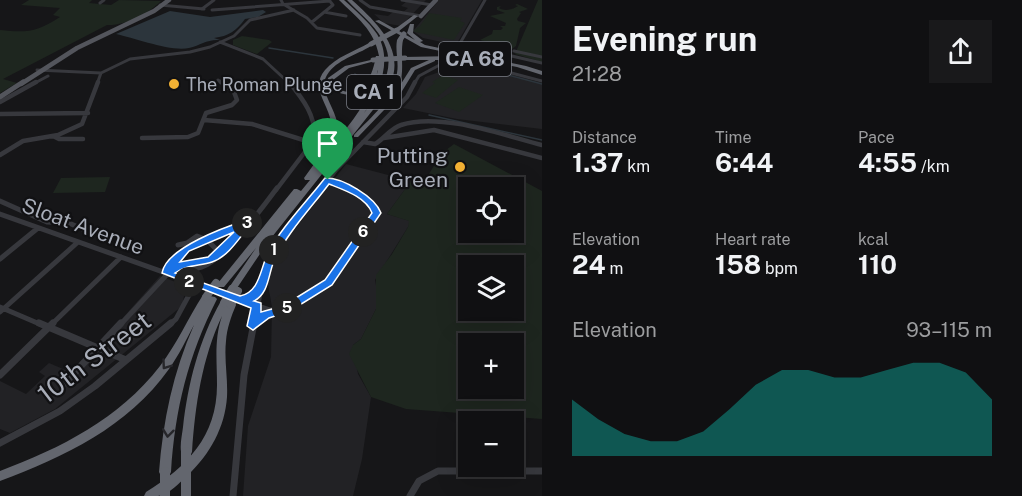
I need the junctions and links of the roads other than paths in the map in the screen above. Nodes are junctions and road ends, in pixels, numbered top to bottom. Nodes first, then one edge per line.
1 (104, 0) edge
2 (169, 0) edge
3 (214, 0) edge
4 (281, 0) edge
5 (339, 0) edge
6 (351, 0) edge
7 (360, 0) edge
8 (402, 0) edge
9 (436, 0) edge
10 (485, 0) edge
11 (251, 1) edge
12 (330, 1) edge
13 (100, 3) dead end
14 (430, 3) edge
15 (162, 4) edge
16 (284, 4) junction
17 (253, 7) junction
18 (203, 9) junction
19 (294, 10) junction
20 (324, 12) junction
21 (359, 12) junction
22 (346, 16) dead end
23 (418, 16) junction
24 (312, 22) junction
25 (412, 25) junction
26 (360, 35) dead end
27 (220, 42) junction
28 (379, 44) junction
29 (459, 45) junction
30 (514, 51) dead end
31 (405, 57) junction
32 (542, 57) edge
33 (373, 59) junction
34 (448, 61) junction
35 (488, 63) junction
36 (542, 63) edge
37 (524, 67) junction
38 (40, 71) junction
39 (101, 73) junction
40 (48, 76) dead end
41 (542, 77) edge
42 (218, 80) dead end
43 (0, 96) edge
44 (327, 101) junction
45 (0, 102) edge
46 (383, 107) junction
47 (88, 113) junction
48 (0, 114) edge
49 (204, 120) junction
50 (53, 136) junction
51 (142, 138) dead end
52 (384, 138) junction
53 (83, 139) dead end
54 (363, 142) junction
55 (313, 143) junction
56 (542, 145) edge
57 (0, 155) edge
58 (542, 158) edge
59 (326, 165) junction
60 (308, 178) junction
61 (328, 180) junction
62 (0, 201) edge
63 (0, 214) edge
64 (247, 223) junction
65 (38, 228) junction
66 (89, 232) dead end
67 (207, 240) junction
68 (78, 242) junction
69 (178, 245) dead end
70 (219, 252) junction
71 (121, 258) junction
72 (0, 260) edge
73 (167, 273) junction
74 (195, 284) junction
75 (260, 290) junction
76 (228, 294) junction
77 (209, 298) junction
78 (257, 306) junction
79 (1, 309) edge
80 (275, 310) junction
81 (253, 326) junction
82 (49, 328) junction
83 (98, 349) junction
84 (126, 360) junction
85 (0, 375) edge
86 (64, 383) dead end
87 (0, 434) edge
88 (9, 439) junction
89 (0, 443) edge
90 (542, 471) edge
91 (0, 476) edge
92 (150, 496) edge
93 (165, 496) edge
94 (186, 496) edge
95 (233, 496) edge
96 (410, 496) edge

1 - 13 street
2 - 15 main road
3 - 18 street
4 - 16 street
5 - 21 highway, CA 1
6 - 21 highway, CA 1
7 - 23 street
8 - 14 street
9 - 14 main road
10 - 29 street
11 - 17 street
12 - 16 street
12 - 20 street
14 - 23 main road
15 - 18 street
15 - 38 main road
16 - 17 street
16 - 19 street
17 - 18 street
19 - 24 street
19 - 27 street
20 - 22 street
20 - 24 street
21 - 28 highway, CA 1
21 - 37 highway
21 - 59 highway, CA 1
23 - 25 highway
23 - 44 highway, bridge
24 - 26 street
25 - 37 highway
25 - 46 highway
27 - 39 street
27 - 55 street
28 - 33 highway
28 - 60 highway, CA 1
29 - 34 street, bridge
29 - 36 street
30 - 32 street
31 - 33 highway, bridge
31 - 35 highway
31 - 41 highway, CA 68
33 - 44 highway
34 - 41 street
34 - 54 street
35 - 41 highway, CA 68
35 - 46 highway, CA 68
37 - 41 highway
38 - 39 street
38 - 43 main road
39 - 47 street
40 - 45 street
42 - 49 street
44 - 60 highway
46 - 59 highway, CA 68
47 - 48 street
47 - 50 street
49 - 51 street
49 - 55 street
50 - 53 street
50 - 57 street
52 - 54 street
52 - 56 street
52 - 58 street
54 - 61 street
55 - 64 street
59 - 76 highway, CA 1
60 - 76 highway, CA 1
61 - 75 street
61 - 80 street
62 - 66 street
63 - 65 street, Sloat Avenue
64 - 67 street
64 - 70 street
65 - 68 street, Sloat Avenue
65 - 72 street
67 - 69 street
67 - 70 street
67 - 73 street
68 - 71 street, Sloat Avenue
68 - 79 street
70 - 73 street
71 - 73 street, Sloat Avenue
71 - 82 street
73 - 74 street, Sloat Avenue
73 - 83 street
74 - 76 street, Sloat Avenue
74 - 84 street, 10th Street
75 - 76 street
75 - 78 street
76 - 77 highway, CA 1
76 - 78 street, Sloat Avenue
76 - 92 highway
76 - 94 highway, CA 1, bridge
77 -> 91 highway
77 -> 93 highway, CA 1, bridge
78 - 80 street, Sloat Avenue
78 - 81 street
79 - 82 street
80 - 81 street
81 - 95 street
82 - 83 street
82 - 85 street
83 - 84 street
83 - 86 street
84 - 88 street, 10th Street
87 - 88 street
88 - 89 street, 10th Street
90 - 96 street

